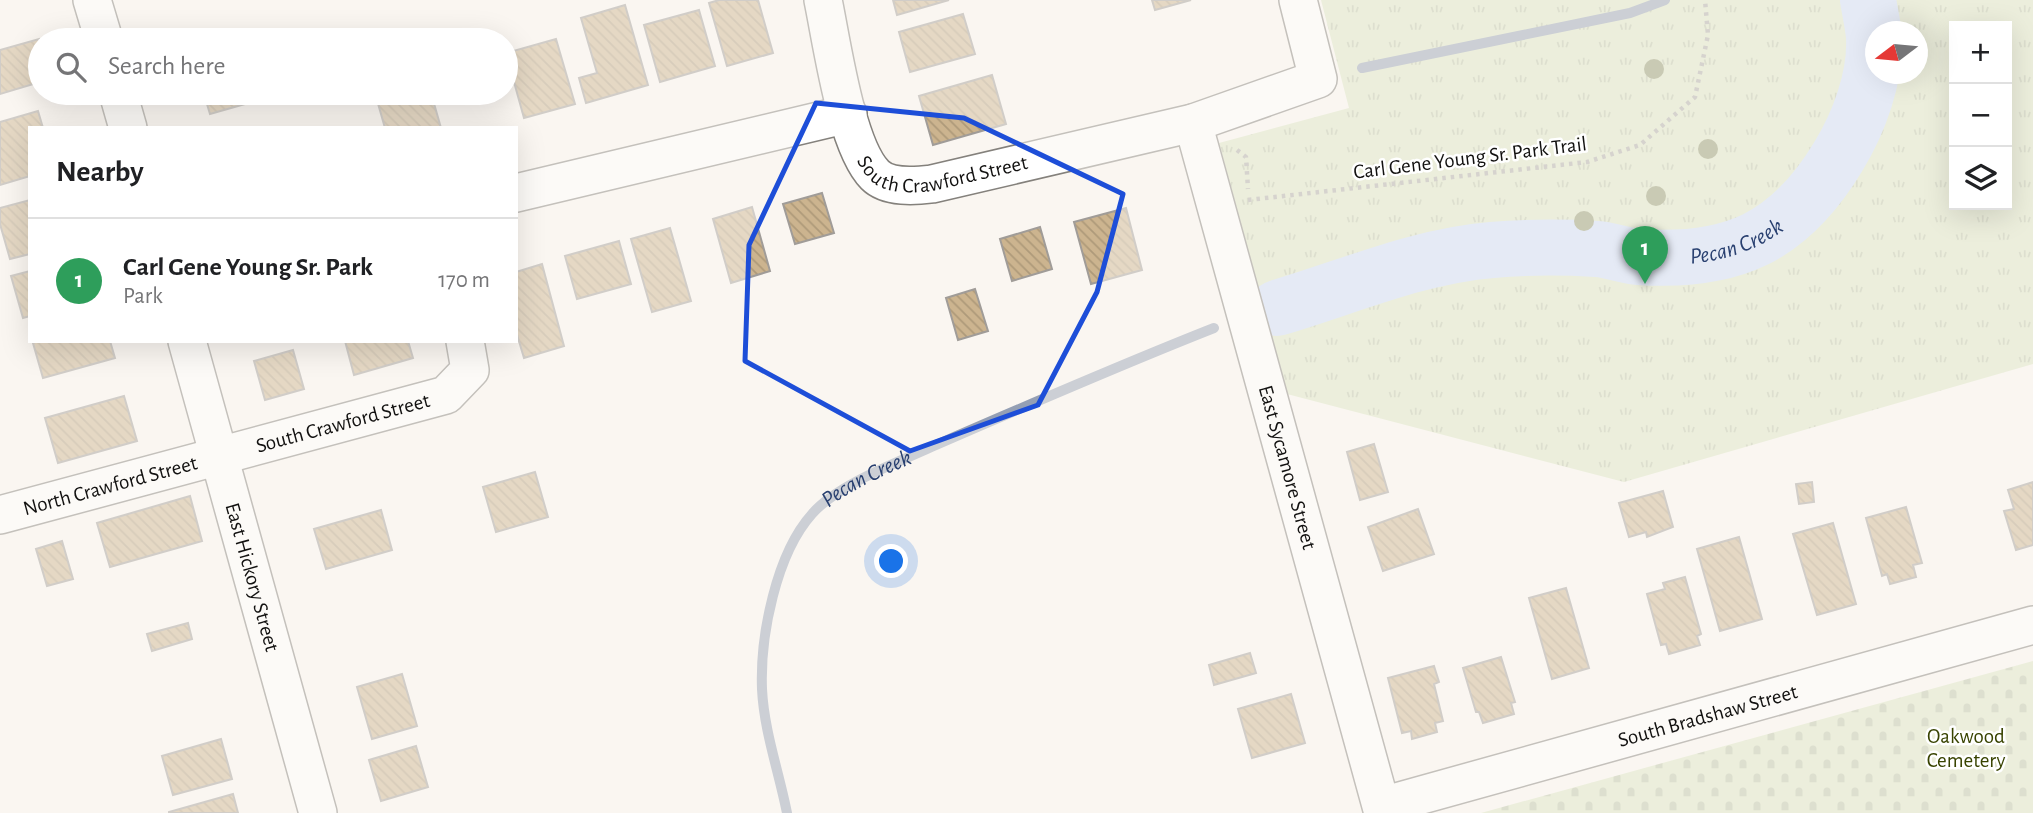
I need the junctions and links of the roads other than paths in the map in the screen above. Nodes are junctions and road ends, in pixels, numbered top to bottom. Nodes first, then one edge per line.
1 (92, 0) edge
2 (823, 0) edge
3 (1298, 0) edge
4 (100, 28) edge
5 (121, 105) edge
6 (848, 114) junction
7 (1193, 122) junction
8 (127, 126) edge
9 (518, 193) edge
10 (188, 343) edge
11 (465, 343) edge
12 (218, 456) junction
13 (0, 515) edge
14 (2033, 625) edge
15 (1383, 809) edge
16 (318, 813) edge

1 - 4 street
2 - 6 street
3 - 7 street, South Crawford Street
5 - 8 street
6 - 7 street, South Crawford Street
6 - 9 street, South Crawford Street
7 - 15 street, East Sycamore Street
10 - 12 street, East Hickory Street
11 - 12 street, South Crawford Street
12 - 13 street, North Crawford Street
12 - 16 street, East Hickory Street
14 - 15 street, South Bradshaw Street

